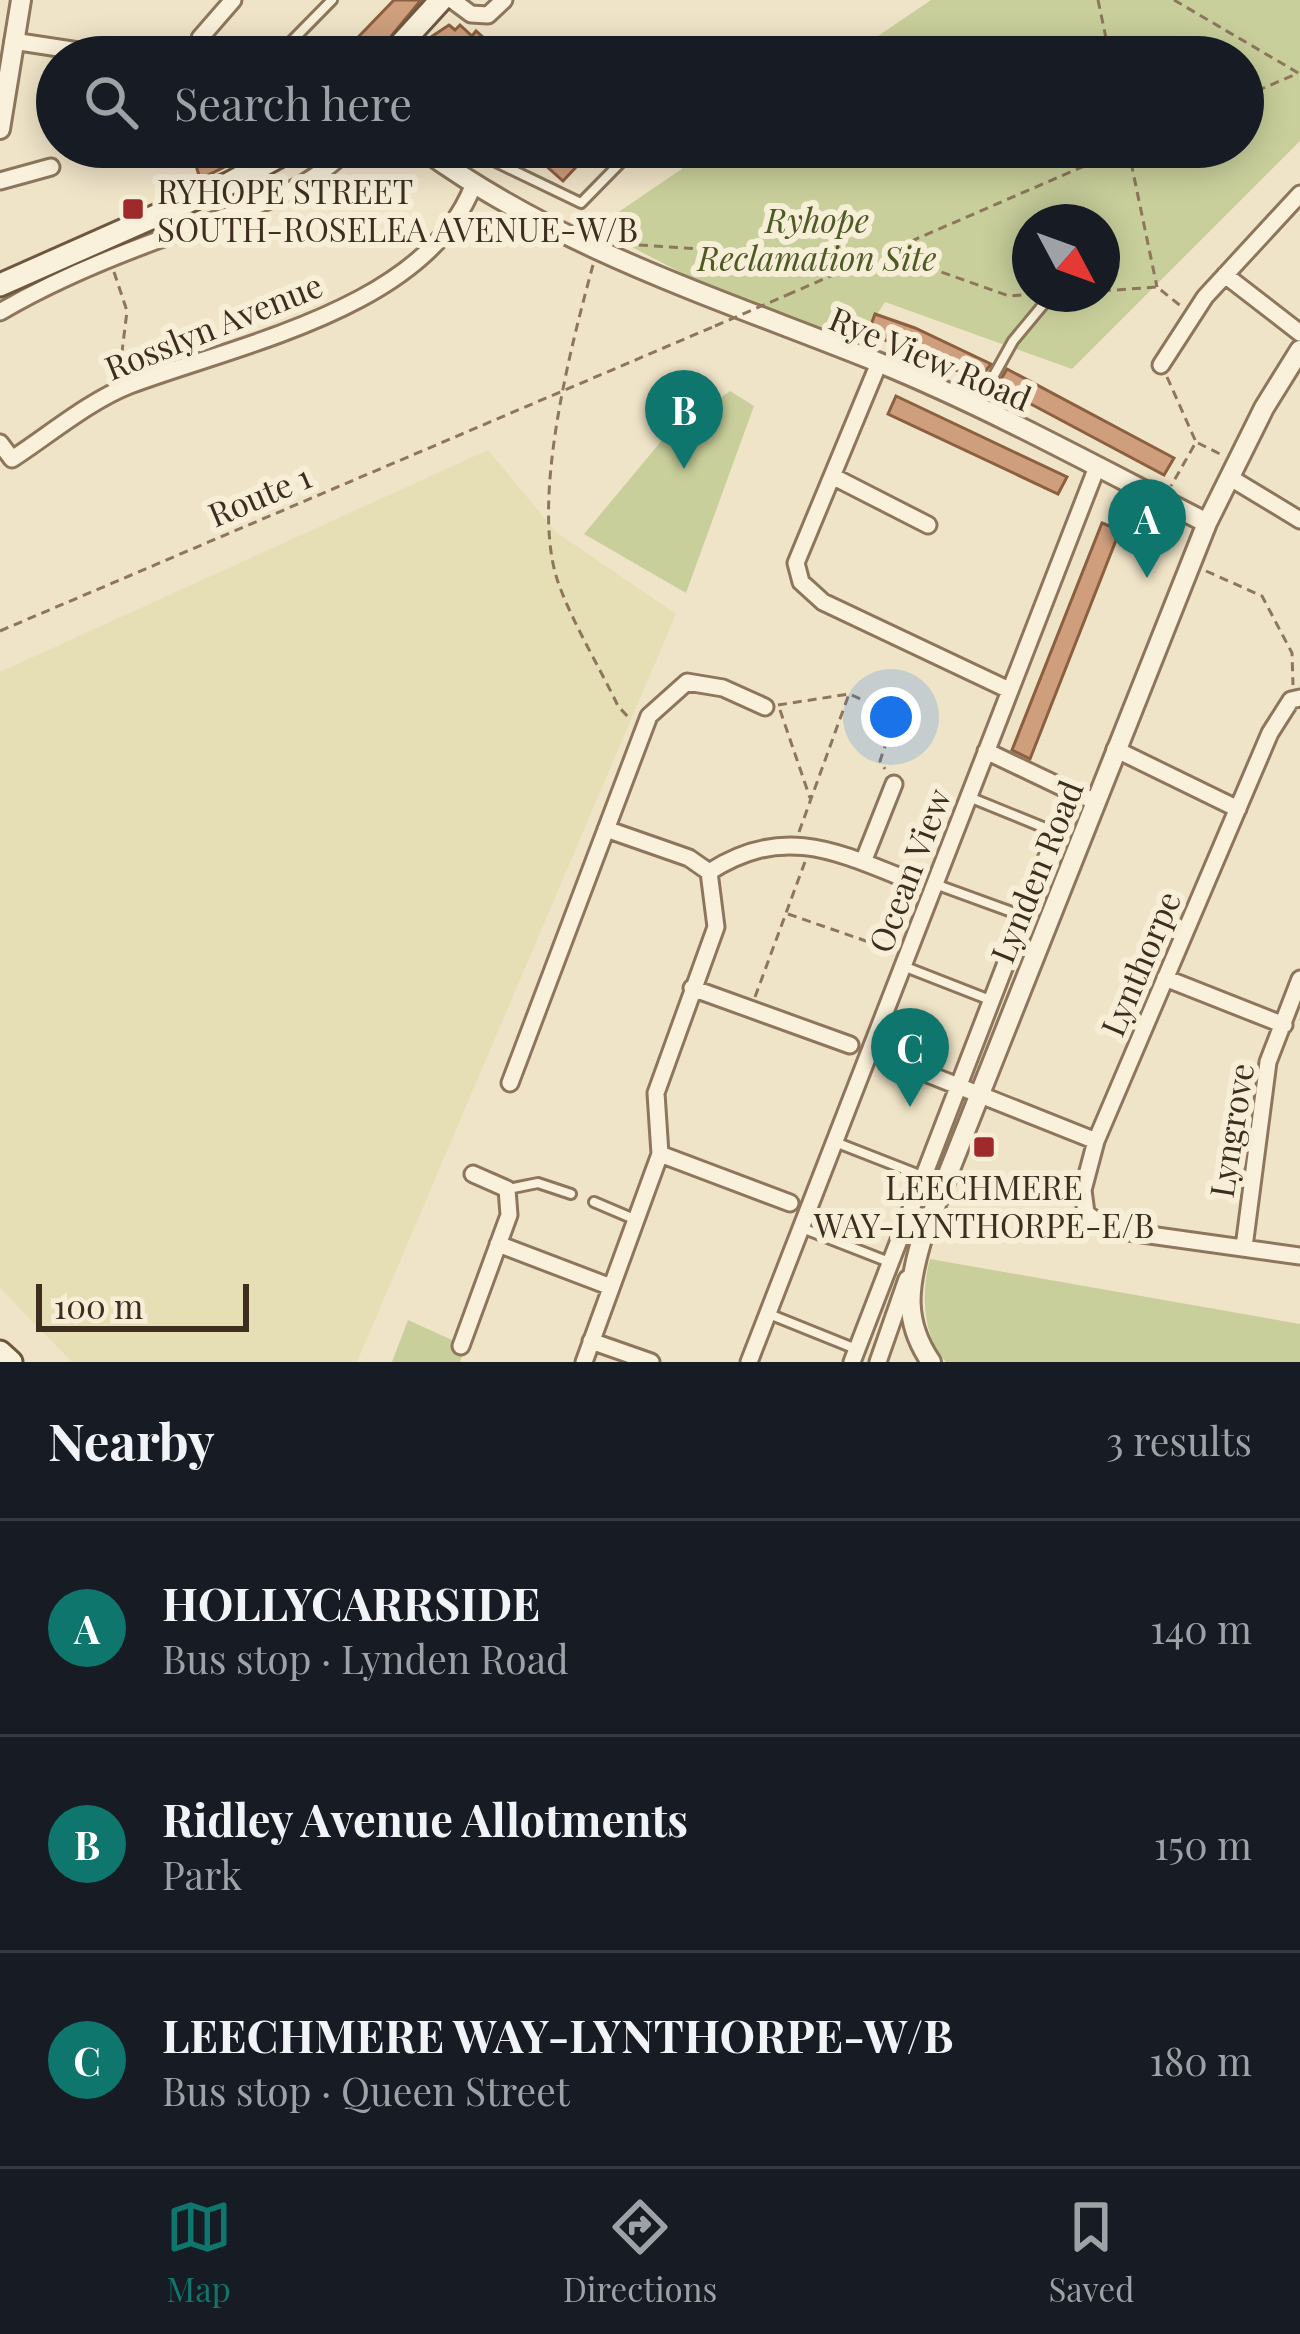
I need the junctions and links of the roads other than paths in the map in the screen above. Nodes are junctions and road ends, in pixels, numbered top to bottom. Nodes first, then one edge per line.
1 (21, 0) edge
2 (233, 0) edge
3 (332, 0) edge
4 (441, 0) edge
5 (452, 0) edge
6 (504, 0) edge
7 (202, 36) edge
8 (297, 36) edge
9 (408, 36) edge
10 (14, 41) junction
11 (36, 44) edge
12 (4, 73) edge
13 (0, 127) edge
14 (47, 168) edge
15 (259, 168) edge
16 (328, 168) edge
17 (449, 168) edge
18 (456, 168) edge
19 (508, 168) edge
20 (615, 168) edge
21 (453, 171) junction
22 (0, 181) edge
23 (473, 186) junction
24 (1300, 194) edge
25 (1225, 275) junction
26 (0, 285) edge
27 (0, 311) edge
28 (1037, 312) edge
29 (1300, 334) edge
30 (1300, 350) edge
31 (879, 363) junction
32 (1161, 365) road end
33 (978, 405) junction
34 (0, 443) edge
35 (6, 465) edge
36 (1097, 467) junction
37 (1232, 470) junction
38 (834, 476) junction
39 (1300, 520) edge
40 (1207, 523) junction
41 (928, 525) dead end
42 (1009, 690) junction
43 (1297, 698) edge
44 (771, 706) road end
45 (1115, 749) junction
46 (986, 751) junction
47 (894, 784) road end
48 (1072, 792) junction
49 (968, 796) junction
50 (1096, 801) junction
51 (1238, 809) junction
52 (606, 830) junction
53 (1056, 832) junction
54 (863, 862) junction
55 (709, 872) junction
56 (908, 880) dead end
57 (934, 883) junction
58 (1024, 916) junction
59 (904, 960) junction
60 (1165, 978) junction
61 (1300, 979) edge
62 (692, 988) junction
63 (991, 1001) junction
64 (1284, 1024) junction
65 (850, 1045) dead end
66 (870, 1051) junction
67 (510, 1083) dead end
68 (956, 1085) junction
69 (978, 1094) junction
70 (1096, 1141) junction
71 (835, 1142) junction
72 (659, 1154) junction
73 (473, 1174) dead end
74 (922, 1177) junction
75 (507, 1190) junction
76 (572, 1194) dead end
77 (594, 1202) dead end
78 (790, 1203) dead end
79 (635, 1219) junction
80 (801, 1228) junction
81 (921, 1242) junction
82 (498, 1244) junction
83 (1244, 1246) junction
84 (1300, 1256) edge
85 (890, 1262) junction
86 (611, 1287) junction
87 (768, 1314) junction
88 (591, 1341) junction
89 (460, 1346) dead end
90 (0, 1352) edge
91 (855, 1356) edge
92 (11, 1362) edge
93 (584, 1362) edge
94 (651, 1362) edge
95 (749, 1362) edge
96 (878, 1362) edge
97 (931, 1362) edge

1 - 10 street
2 - 7 street
3 - 8 lane
4 - 9 main road
5 - 6 street
10 - 11 street
10 - 12 street
12 - 13 street
14 - 22 street
15 - 26 main road
16 - 27 street
17 - 21 street, Rye View Road
18 - 21 lane
19 - 20 lane
21 - 23 street, Rye View Road
23 - 31 street, Rye View Road
23 - 35 street, Rosslyn Avenue
24 - 25 street
25 - 29 street
25 - 32 street
28 - 33 lane
30 - 37 street, Lynden Road
31 - 33 street, Rye View Road
31 - 38 street
33 - 36 street, Rye View Road
34 - 35 street, Rosslyn Avenue
36 - 40 street, Rye View Road
36 - 42 street, Ocean View
37 - 39 street
37 - 40 street, Lynden Road
38 - 41 street
38 - 42 street
40 - 45 street, Lynden Road
42 - 46 street, Ocean View
43 - 51 street, Lynthorpe
44 - 52 street
45 - 50 street, Lynden Road
45 - 51 street
46 - 48 street
46 - 49 street, Ocean View
47 - 54 street
48 - 50 street
48 - 53 street
49 - 53 lane
49 - 57 street, Ocean View
50 - 69 street, Lynden Road
51 - 60 street, Lynthorpe
52 - 55 street
52 - 67 street
53 - 58 street
54 - 55 street
54 - 56 street
55 - 62 street
57 - 58 lane
57 - 59 street, Ocean View
58 - 63 street
59 - 63 lane
59 - 66 street, Ocean View
60 - 64 street, Lyngrove
60 - 70 street, Lynthorpe
61 - 64 street, Lyngrove
62 - 65 street
62 - 72 street
63 - 68 street
64 - 83 street, Lyngrove
66 - 68 street
66 - 71 street, Ocean View
68 - 69 street
68 - 74 street
69 - 70 street
69 - 81 street, Lynden Road
70 - 83 street, Lynthorpe
71 - 74 lane
71 - 80 street, Ocean View
72 - 78 street
72 - 79 street
73 - 75 street
74 - 85 street
75 - 76 lane
75 - 82 street
77 - 79 lane
79 - 86 street
80 - 85 lane
80 - 87 street, Ocean View
81 - 96 street
81 - 97 street, Lynden Road
82 - 86 street
82 - 89 street
83 - 84 street, Lynthorpe
85 - 91 street
86 - 88 street
87 - 91 lane
87 - 95 street, Ocean View
88 - 93 street
88 - 94 street
90 - 92 main road

